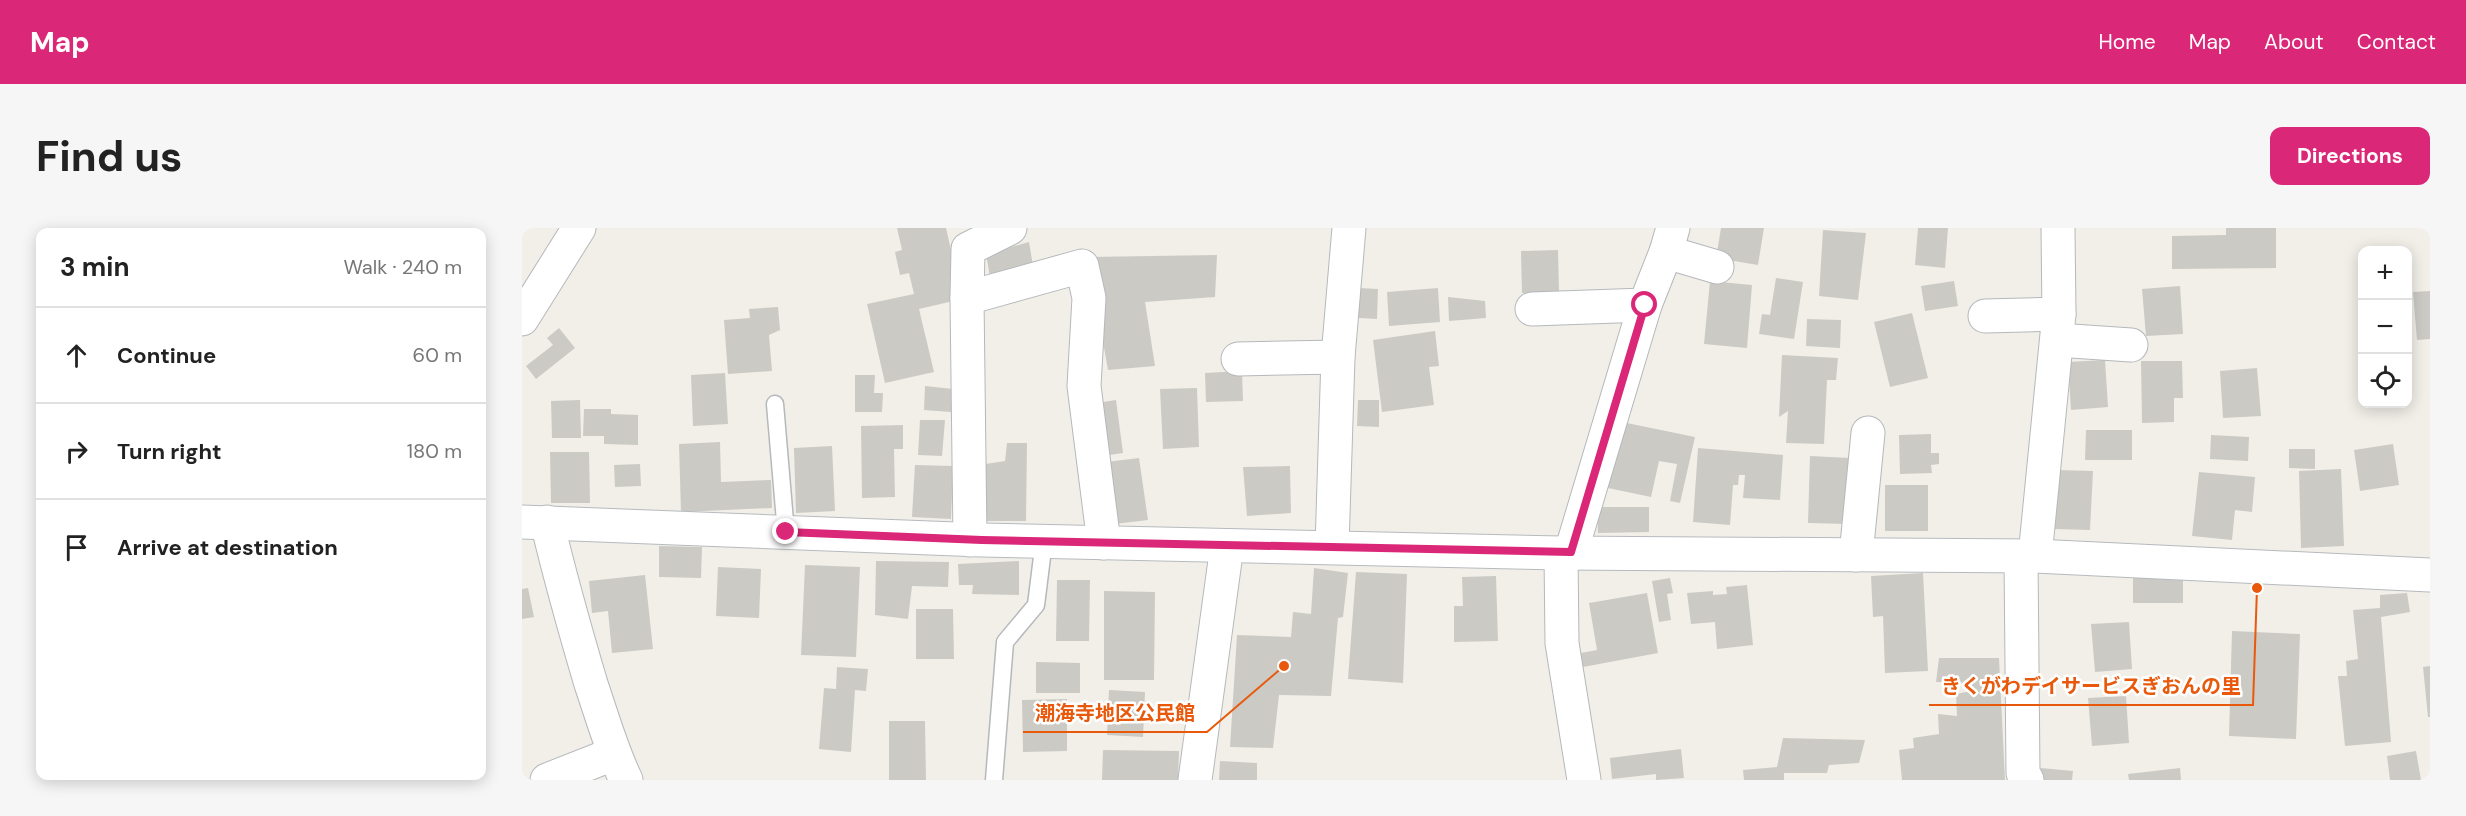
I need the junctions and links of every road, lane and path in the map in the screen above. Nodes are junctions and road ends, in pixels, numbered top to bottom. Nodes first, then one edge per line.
1 (579, 228) edge
2 (1010, 228) edge
3 (1349, 228) edge
4 (2058, 228) edge
5 (1669, 240) edge
6 (1717, 267) dead end
7 (967, 298) junction
8 (1645, 305) junction
9 (1532, 309) dead end
10 (523, 316) edge
11 (1985, 316) dead end
12 (2058, 327) junction
13 (2131, 345) dead end
14 (1338, 357) junction
15 (1238, 359) dead end
16 (776, 404) dead end
17 (1868, 433) dead end
18 (535, 522) edge
19 (786, 532) junction
20 (970, 540) junction
21 (1044, 542) junction
22 (1104, 543) junction
23 (1227, 546) junction
24 (1332, 548) junction
25 (1566, 552) junction
26 (1856, 555) junction
27 (2028, 557) junction
28 (2430, 576) edge
29 (620, 767) edge
30 (547, 780) edge
31 (994, 780) edge
32 (1195, 780) edge
33 (1584, 780) edge
34 (2026, 780) edge

1 - 10 street
2 - 7 street
3 - 14 street
4 - 12 street
5 - 6 street
5 - 8 street
7 - 20 street
7 - 22 street
8 - 9 street
8 - 25 street
11 - 12 street
12 - 13 street
12 - 27 street
14 - 15 street
14 - 24 street
16 - 19 lane
17 - 26 street
18 - 19 street
18 - 29 street
19 - 20 street
20 - 21 street
21 - 22 street
21 - 31 lane
22 - 23 street
23 - 24 street
23 - 32 street
24 - 25 street
25 - 26 street
25 - 33 street
26 - 27 street
27 - 28 street
27 - 34 street
29 - 30 street

